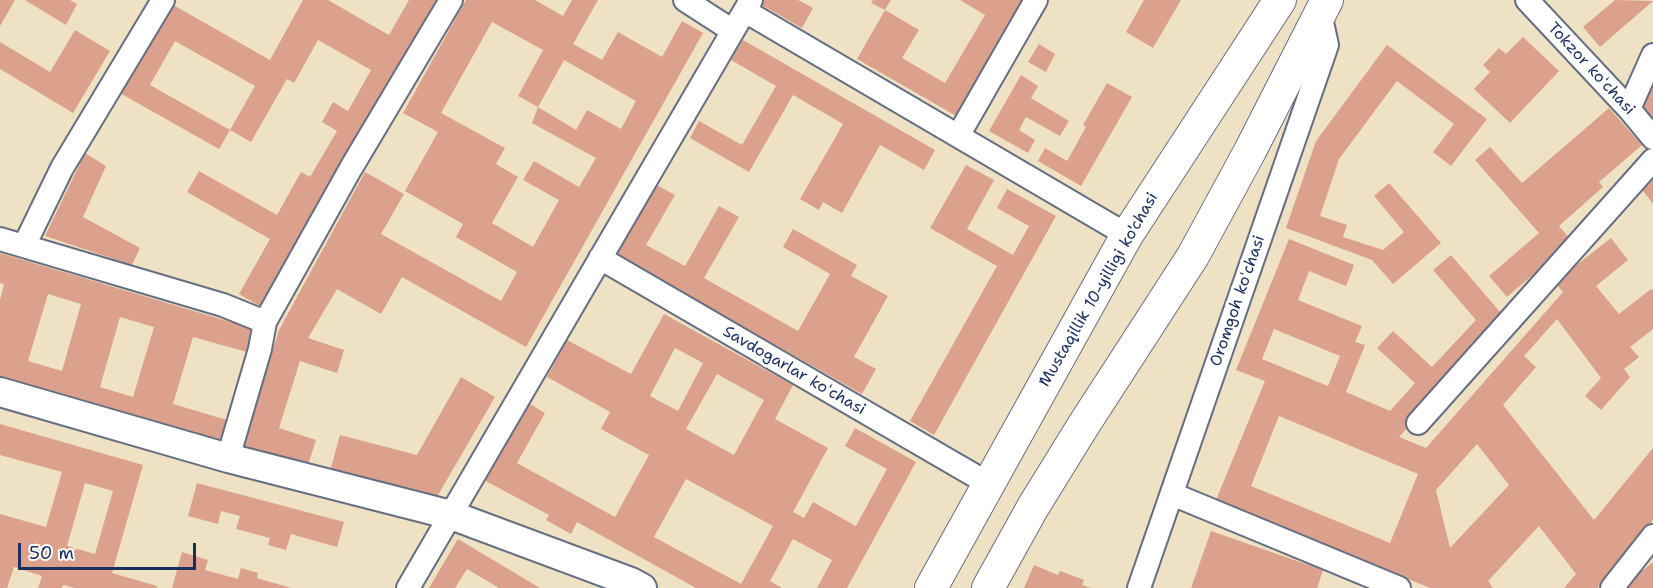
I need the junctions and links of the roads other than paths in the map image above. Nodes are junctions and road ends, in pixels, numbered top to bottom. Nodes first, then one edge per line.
1 (163, 0) edge
2 (451, 0) edge
3 (685, 0) edge
4 (1036, 0) edge
5 (1280, 0) edge
6 (1527, 0) edge
7 (748, 5) edge
8 (1324, 6) edge
9 (733, 31) junction
10 (1653, 55) edge
11 (1629, 109) junction
12 (958, 136) junction
13 (1653, 138) edge
14 (1653, 160) edge
15 (1127, 235) junction
16 (0, 239) edge
17 (24, 246) junction
18 (600, 258) junction
19 (265, 322) junction
20 (0, 392) edge
21 (1419, 423) dead end
22 (228, 458) junction
23 (989, 484) junction
24 (1172, 494) junction
25 (451, 515) junction
26 (1653, 536) edge
27 (408, 588) edge
28 (642, 588) edge
29 (931, 588) edge
30 (988, 588) edge
31 (1139, 588) edge
32 (1399, 588) edge
33 (1612, 588) edge

1 - 17 street
2 - 19 street
3 - 9 street
4 - 12 street
5 - 15 main road, Mustaqillik 10-yilligi ko'chasi
6 - 11 street, Tokzor koʻchasi
7 - 9 street
7 - 12 street
8 - 24 street, Oromgoh koʻchasi
8 - 30 main road
9 - 18 street
10 - 11 street
11 - 13 street, Tokzor koʻchasi
12 - 15 street
14 - 21 street
15 - 23 main road, Mustaqillik 10-yilligi ko'chasi
16 - 17 street
17 - 19 street
18 - 23 street, Savdogarlar koʻchasi
18 - 25 street
19 - 22 street
20 - 22 street
22 - 25 street
23 - 29 main road, Mustaqillik 10-yilligi ko'chasi
24 - 31 street, Oromgoh koʻchasi
24 - 32 street
25 - 27 street
25 - 28 street
26 - 33 street

